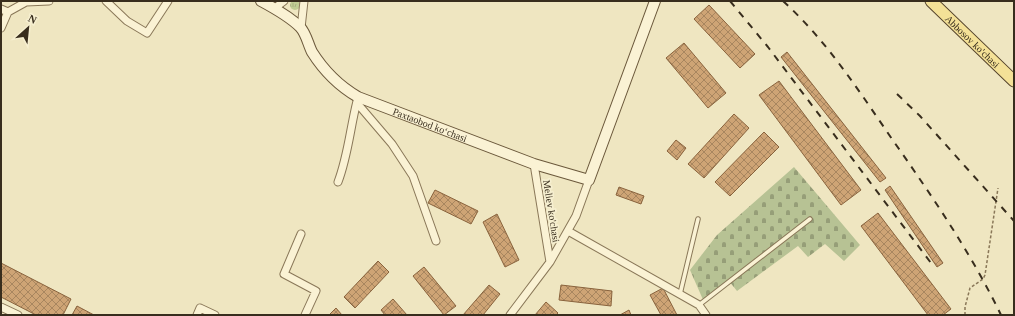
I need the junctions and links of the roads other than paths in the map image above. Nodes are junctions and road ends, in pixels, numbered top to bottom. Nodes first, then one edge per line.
1 (49, 1) edge
2 (106, 1) edge
3 (168, 1) edge
4 (261, 1) edge
5 (284, 1) edge
6 (304, 1) edge
7 (655, 1) edge
8 (931, 1) edge
9 (275, 8) junction
10 (1, 9) edge
11 (8, 12) junction
12 (1, 28) edge
13 (301, 28) junction
14 (1014, 82) edge
15 (357, 100) junction
16 (534, 164) junction
17 (589, 180) junction
18 (338, 182) dead end
19 (698, 219) dead end
20 (810, 219) dead end
21 (568, 231) junction
22 (301, 234) dead end
23 (436, 241) dead end
24 (550, 262) junction
25 (680, 294) junction
26 (699, 305) junction
27 (1, 306) edge
28 (18, 315) edge
29 (197, 315) edge
30 (215, 315) edge
31 (305, 315) edge
32 (510, 315) edge
33 (706, 315) edge

1 - 11 street
2 - 3 street
4 - 9 street
5 - 9 street
6 - 13 street
7 - 17 street
8 - 14 main road, Abbosov ko'chasi
9 - 13 street
10 - 11 street
11 - 12 street
13 - 15 street, Paxtaobod ko‘chasi
15 - 16 street, Paxtaobod ko‘chasi
15 - 18 street
15 - 23 street
16 - 17 street, Paxtaobod ko‘chasi
16 - 24 street, Meliev ko'chasi
17 - 21 street, Meliev ko'chasi
19 - 25 lane
20 - 26 lane
21 - 24 street, Meliev ko'chasi
21 - 25 street
22 - 31 street
24 - 32 street, Meliev ko'chasi
25 - 26 street
26 - 33 street
27 - 28 street
29 - 30 street

